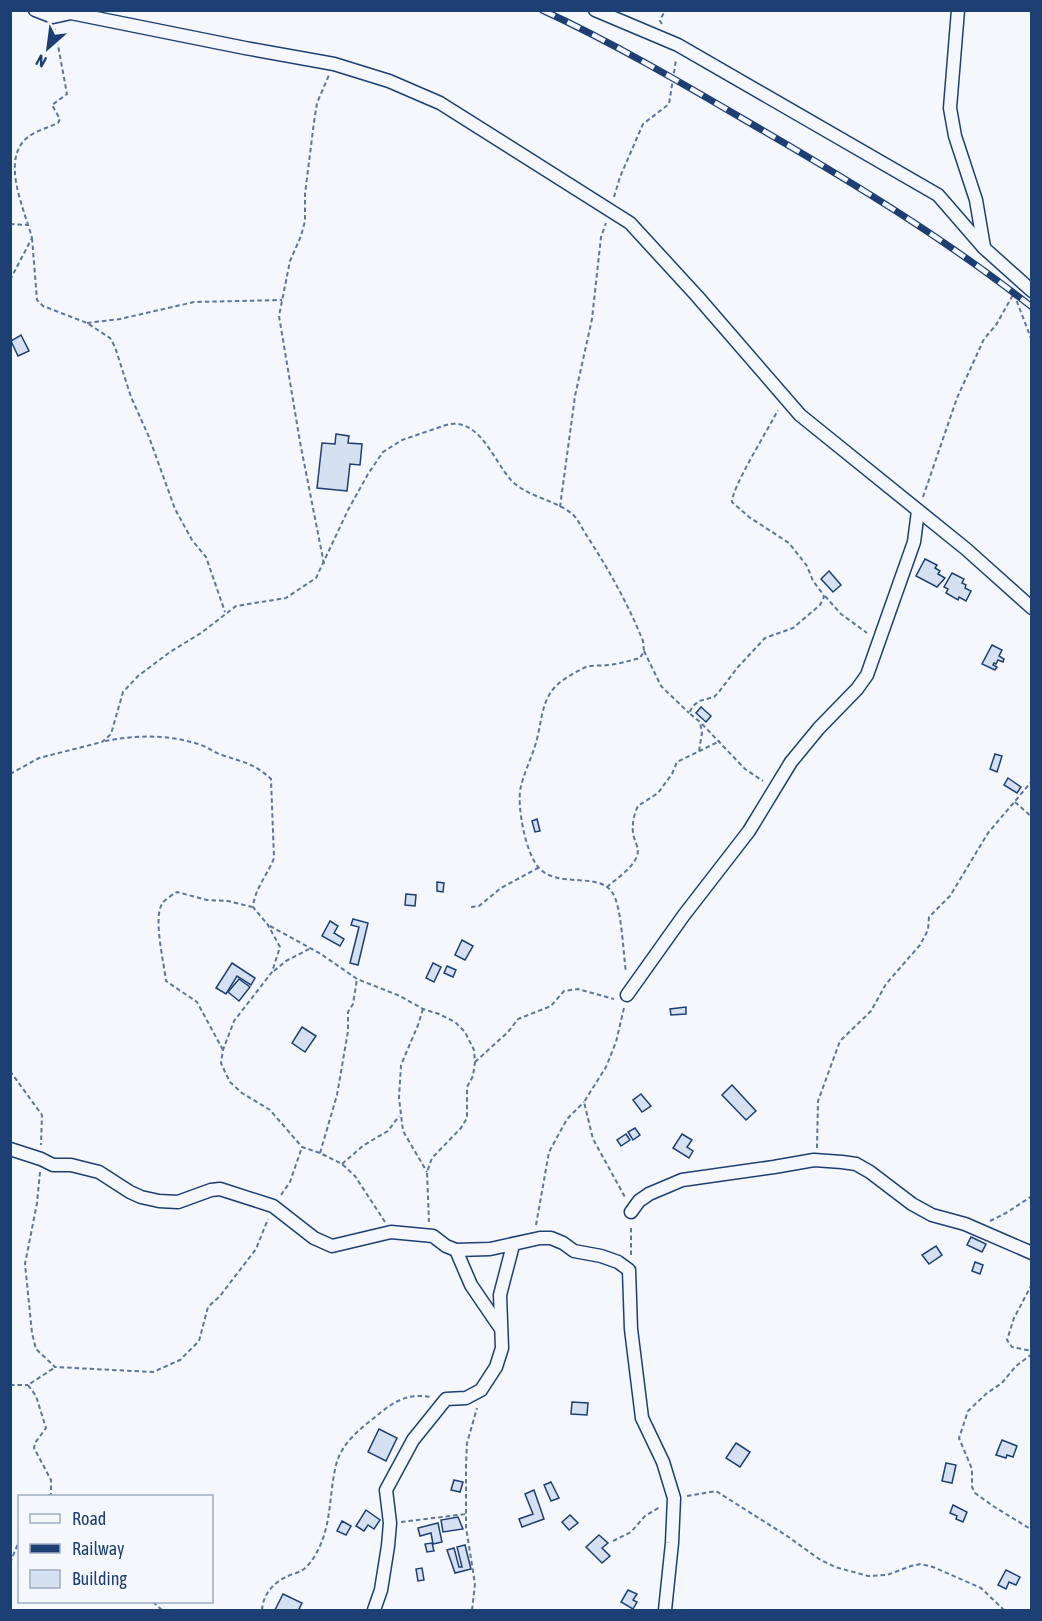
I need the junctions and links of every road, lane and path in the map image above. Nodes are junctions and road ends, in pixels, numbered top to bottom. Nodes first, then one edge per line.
1 (35, 10) edge
2 (595, 10) edge
3 (665, 10) edge
4 (958, 10) edge
5 (53, 17) junction
6 (678, 45) junction
7 (334, 64) junction
8 (610, 211) junction
9 (10, 224) edge
10 (28, 225) junction
11 (32, 238) junction
12 (984, 248) junction
13 (10, 280) edge
14 (1032, 291) edge
15 (283, 300) junction
16 (87, 323) junction
17 (1032, 341) edge
18 (785, 398) junction
19 (560, 507) junction
20 (918, 512) junction
21 (324, 564) junction
22 (823, 594) junction
23 (1032, 608) edge
24 (225, 612) junction
25 (877, 646) junction
26 (644, 651) junction
27 (689, 713) junction
28 (700, 722) junction
29 (720, 741) junction
30 (102, 742) junction
31 (699, 752) junction
32 (10, 774) edge
33 (1032, 781) edge
34 (773, 792) junction
35 (1015, 802) junction
36 (1032, 817) edge
37 (538, 868) junction
38 (607, 887) junction
39 (253, 907) junction
40 (471, 907) dead end
41 (268, 925) junction
42 (309, 949) junction
43 (272, 972) junction
44 (626, 973) dead end
45 (357, 979) junction
46 (626, 999) junction
47 (423, 1009) junction
48 (223, 1050) junction
49 (475, 1062) junction
50 (10, 1071) edge
51 (584, 1102) junction
52 (399, 1115) junction
53 (302, 1147) junction
54 (10, 1149) edge
55 (320, 1153) junction
56 (41, 1159) junction
57 (814, 1160) junction
58 (342, 1164) junction
59 (427, 1172) junction
60 (1032, 1196) edge
61 (273, 1206) junction
62 (631, 1212) junction
63 (974, 1228) junction
64 (392, 1232) junction
65 (433, 1236) junction
66 (528, 1241) junction
67 (513, 1245) junction
68 (456, 1250) junction
69 (1032, 1253) edge
70 (629, 1270) junction
71 (1032, 1284) edge
72 (500, 1327) junction
73 (1032, 1353) edge
74 (55, 1367) junction
75 (10, 1384) edge
76 (28, 1385) junction
77 (481, 1390) junction
78 (446, 1399) junction
79 (51, 1494) edge
80 (674, 1498) junction
81 (466, 1514) junction
82 (390, 1523) junction
83 (1032, 1530) edge
84 (613, 1541) dead end
85 (18, 1545) edge
86 (10, 1550) edge
87 (15, 1554) junction
88 (10, 1563) edge
89 (262, 1611) edge
90 (374, 1611) edge
91 (472, 1611) edge
92 (665, 1611) edge
93 (1004, 1611) edge

1 - 5 street
2 - 6 street
3 - 6 path
4 - 12 street
5 - 7 street
5 - 10 path
6 - 8 path
6 - 12 street
7 - 8 street
7 - 15 path
8 - 18 street
8 - 19 path
9 - 10 path
10 - 11 path
11 - 13 path
11 - 16 path
12 - 14 street
15 - 16 path
15 - 21 path
16 - 24 path
17 - 20 path
18 - 20 street
18 - 22 path
19 - 21 path
19 - 26 path
20 - 23 street
20 - 25 street
21 - 24 path
22 - 25 path
22 - 27 path
24 - 30 path
25 - 34 street
26 - 27 path
26 - 37 path
27 - 28 path
28 - 29 path
28 - 31 path
29 - 31 path
29 - 34 path
30 - 32 path
30 - 39 path
31 - 38 path
33 - 35 path
34 - 46 street
35 - 36 path
35 - 57 path
37 - 38 path
37 - 40 path
38 - 44 path
39 - 41 path
39 - 48 path
41 - 42 path
41 - 43 path
42 - 43 path
42 - 45 path
43 - 48 path
45 - 47 path
45 - 55 path
46 - 49 path
46 - 51 path
47 - 49 path
47 - 52 path
48 - 53 path
49 - 59 path
50 - 56 path
51 - 62 path
51 - 66 path
52 - 58 path
52 - 59 path
53 - 55 path
53 - 61 path
54 - 56 street
55 - 58 path
56 - 61 street
56 - 74 path
57 - 62 street
57 - 63 street
58 - 64 path
59 - 65 path
60 - 63 path
61 - 64 street
61 - 74 path
62 - 70 path
63 - 69 street
64 - 65 street
65 - 68 street
66 - 67 street
66 - 70 street
67 - 68 street
67 - 72 street
68 - 72 street
70 - 80 street
71 - 73 path
72 - 77 street
73 - 83 path
74 - 76 path
75 - 76 path
76 - 79 path
77 - 78 street
77 - 81 path
78 - 82 street
78 - 89 path
80 - 84 path
80 - 92 street
80 - 93 path
81 - 82 path
81 - 91 path
82 - 90 street
85 - 87 path
86 - 87 path
87 - 88 path

